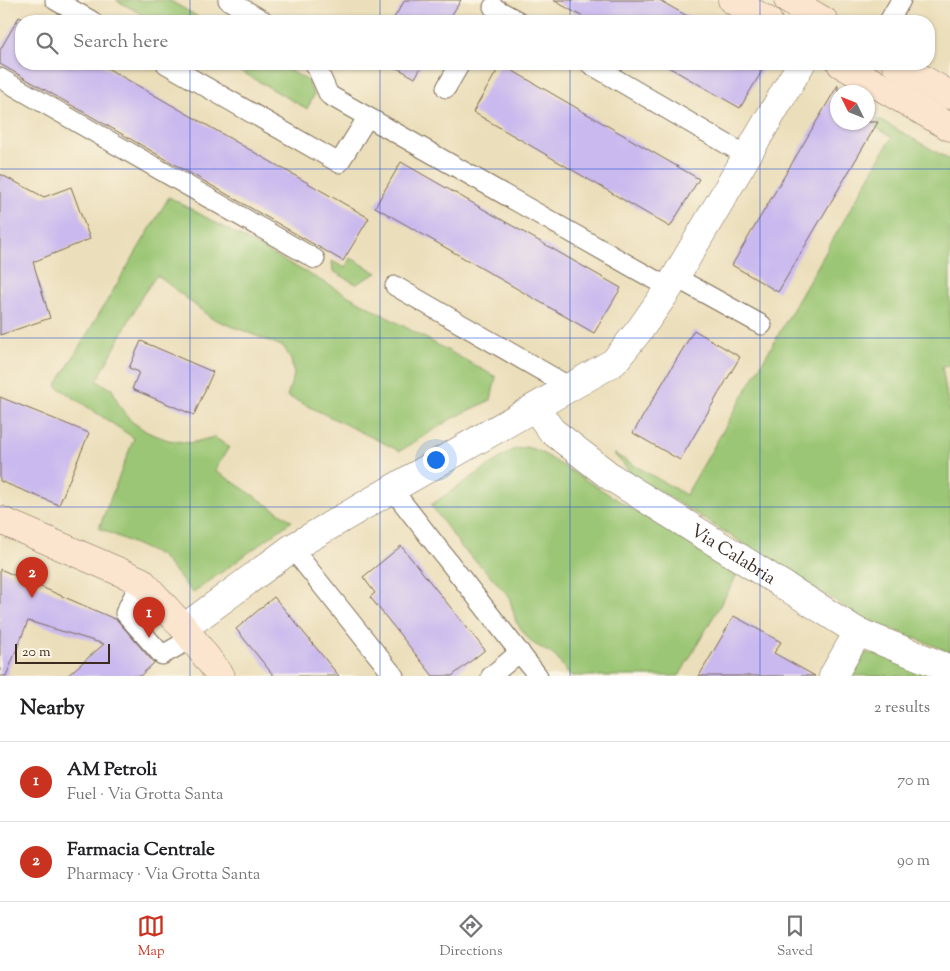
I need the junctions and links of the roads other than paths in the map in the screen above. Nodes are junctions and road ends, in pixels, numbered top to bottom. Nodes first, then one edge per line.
1 (55, 0) edge
2 (228, 0) edge
3 (732, 0) edge
4 (788, 0) edge
5 (901, 0) edge
6 (492, 9) edge
7 (81, 15) edge
8 (254, 15) edge
9 (505, 15) edge
10 (758, 15) edge
11 (814, 15) edge
12 (892, 15) edge
13 (176, 70) edge
14 (318, 70) edge
15 (456, 70) edge
16 (600, 70) edge
17 (798, 70) edge
18 (851, 70) edge
19 (906, 70) edge
20 (0, 78) edge
21 (446, 88) dead end
22 (950, 95) edge
23 (367, 118) junction
24 (950, 127) edge
25 (747, 156) junction
26 (315, 259) dead end
27 (672, 282) junction
28 (395, 286) dead end
29 (762, 325) dead end
30 (570, 388) junction
31 (535, 408) junction
32 (392, 489) junction
33 (0, 520) edge
34 (292, 548) junction
35 (858, 632) junction
36 (187, 633) junction
37 (520, 652) junction
38 (950, 669) edge
39 (221, 676) edge
40 (394, 676) edge
41 (491, 676) edge
42 (538, 676) edge
43 (833, 676) edge

1 - 7 lane
2 - 8 lane
3 - 10 street
4 - 11 street
5 - 12 lane
6 - 9 lane
13 - 23 lane
14 - 23 lane
15 - 21 lane
16 - 25 lane
17 - 25 street
18 - 24 street
19 - 22 street
20 - 26 lane
23 - 27 lane
25 - 27 street
27 - 29 lane
27 - 30 street
28 - 30 lane
30 - 31 street
31 - 32 street
31 - 35 street, Via Calabria
32 - 34 street
32 - 37 lane
33 - 36 street
34 - 36 street
34 - 40 lane
35 - 38 street, Via Calabria
35 - 43 street
36 - 39 street
37 - 41 lane
37 - 42 lane

